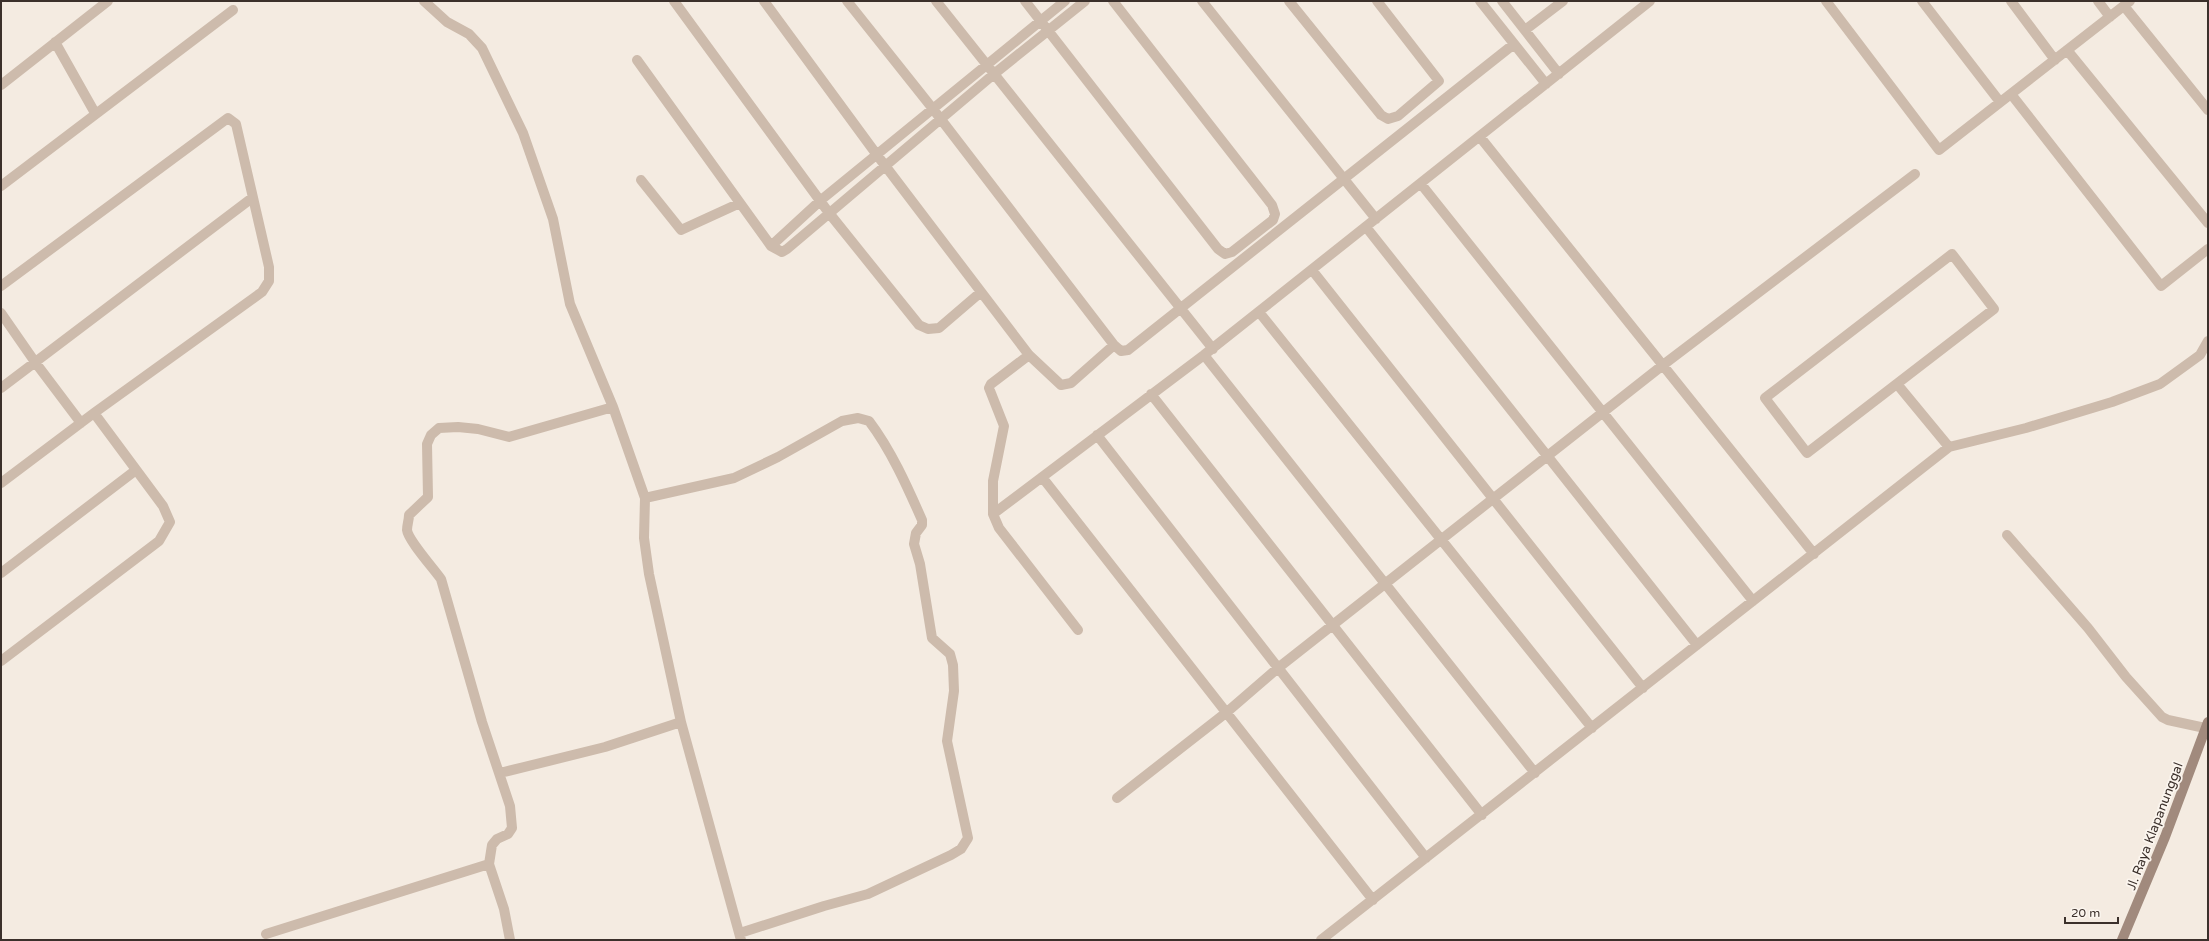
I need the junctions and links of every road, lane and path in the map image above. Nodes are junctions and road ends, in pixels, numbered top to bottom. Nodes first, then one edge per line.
1 (108, 1) edge
2 (424, 1) edge
3 (674, 1) edge
4 (764, 1) edge
5 (847, 1) edge
6 (936, 1) edge
7 (1025, 1) edge
8 (1065, 1) edge
9 (1085, 1) edge
10 (1113, 1) edge
11 (1202, 1) edge
12 (1289, 1) edge
13 (1377, 1) edge
14 (1480, 1) edge
15 (1502, 1) edge
16 (1563, 1) edge
17 (1650, 1) edge
18 (1826, 1) edge
19 (1922, 1) edge
20 (2011, 1) edge
21 (2098, 1) edge
22 (2127, 4) edge
23 (233, 10) dead end
24 (2110, 17) junction
25 (1040, 22) junction
26 (1525, 30) junction
27 (1048, 32) junction
28 (55, 42) junction
29 (1514, 44) junction
30 (2067, 50) junction
31 (637, 60) dead end
32 (2055, 60) junction
33 (986, 66) junction
34 (994, 74) junction
35 (1559, 74) junction
36 (1546, 84) junction
37 (1, 85) edge
38 (2011, 94) junction
39 (2000, 102) junction
40 (933, 109) junction
41 (2208, 110) edge
42 (95, 113) junction
43 (941, 120) junction
44 (1480, 137) junction
45 (877, 155) junction
46 (886, 167) junction
47 (1915, 174) dead end
48 (642, 180) dead end
49 (1344, 180) junction
50 (1421, 184) junction
51 (1, 186) edge
52 (252, 198) junction
53 (821, 200) junction
54 (740, 203) junction
55 (829, 213) junction
56 (1376, 219) junction
57 (2208, 223) edge
58 (1366, 227) junction
59 (770, 246) junction
60 (2208, 249) edge
61 (1312, 270) junction
62 (1, 286) edge
63 (981, 292) junction
64 (1180, 308) junction
65 (1259, 312) junction
66 (1, 313) edge
67 (2208, 341) edge
68 (1114, 345) junction
69 (1213, 349) junction
70 (1029, 355) junction
71 (1204, 355) junction
72 (35, 362) junction
73 (1663, 365) junction
74 (1897, 384) junction
75 (1, 388) edge
76 (1151, 394) junction
77 (613, 406) junction
78 (1603, 412) junction
79 (94, 413) junction
80 (81, 423) junction
81 (1097, 435) junction
82 (1949, 447) junction
83 (1548, 456) junction
84 (136, 470) junction
85 (1042, 477) junction
86 (1, 483) edge
87 (645, 498) junction
88 (1493, 498) junction
89 (993, 514) junction
90 (2007, 535) dead end
91 (1441, 539) junction
92 (1814, 554) junction
93 (1, 573) edge
94 (1385, 583) junction
95 (1753, 601) junction
96 (1332, 625) junction
97 (1078, 630) dead end
98 (1697, 645) junction
99 (1, 660) edge
100 (1278, 668) junction
101 (1643, 688) junction
102 (1228, 712) junction
103 (680, 722) junction
104 (2207, 725) edge
105 (1592, 728) junction
106 (1535, 772) junction
107 (500, 773) junction
108 (1117, 798) dead end
109 (1482, 814) junction
110 (1426, 858) junction
111 (489, 864) junction
112 (1373, 900) junction
113 (266, 934) dead end
114 (740, 937) edge
115 (510, 940) edge
116 (1321, 940) edge
117 (2122, 940) edge

1 - 28 street
2 - 77 street
3 - 53 street
4 - 45 street
5 - 40 street
6 - 33 street
7 - 25 street
8 - 25 street
9 - 27 street
10 - 27 street
11 - 49 street
12 - 13 street
14 - 29 street
15 - 26 street
16 - 26 street
17 - 35 street
18 - 39 street
19 - 39 street
20 - 32 street
21 - 24 street
22 - 24 street
22 - 41 street
23 - 42 street
24 - 30 street
25 - 27 street
25 - 33 street
26 - 35 street
27 - 34 street
28 - 37 street
28 - 42 street
29 - 36 street
29 - 49 street
30 - 32 street
30 - 57 street
31 - 54 street
32 - 38 street
33 - 34 street
33 - 40 street
34 - 43 street
34 - 64 street
35 - 36 street
36 - 44 street
38 - 39 street
38 - 60 street
40 - 43 street
40 - 45 street
42 - 51 street
43 - 46 street
43 - 68 street
44 - 50 street
44 - 73 street
45 - 46 street
45 - 53 street
46 - 55 street
46 - 63 street
47 - 73 street
48 - 54 street
49 - 56 street
49 - 64 street
50 - 56 street
50 - 78 street
52 - 62 street
52 - 72 street
52 - 79 street
53 - 55 street
53 - 59 street
54 - 59 street
55 - 59 street
55 - 63 street
56 - 58 street
58 - 61 street
58 - 83 street
61 - 65 street
61 - 88 street
63 - 70 street
64 - 68 street
64 - 69 street
65 - 69 street
65 - 91 street
66 - 72 street
67 - 82 street
68 - 70 street
69 - 71 street
70 - 89 street
71 - 76 street
71 - 94 street
72 - 75 street
72 - 80 street
73 - 78 street
73 - 92 street
74 - 74 street
74 - 82 street
76 - 81 street
76 - 96 street
77 - 87 street
77 - 107 street
78 - 83 street
78 - 95 street
79 - 80 street
79 - 84 street
80 - 86 street
81 - 85 street
81 - 100 street
82 - 92 street
83 - 88 street
83 - 98 street
84 - 93 street
84 - 99 street
85 - 89 street
85 - 102 street
87 - 103 street
87 - 114 street
88 - 91 street
88 - 101 street
89 - 97 street
90 - 104 street
91 - 94 street
91 - 105 street
92 - 95 street
94 - 96 street
94 - 106 street
95 - 98 street
96 - 100 street
96 - 109 street
98 - 101 street
100 - 102 street
100 - 110 street
101 - 105 street
102 - 108 street
102 - 112 street
103 - 107 street
103 - 114 street
104 - 117 street, Jl. Raya Klapanunggal
105 - 106 street
106 - 109 street
107 - 111 street
109 - 110 street
110 - 112 street
111 - 113 street
111 - 115 street
112 - 116 street

